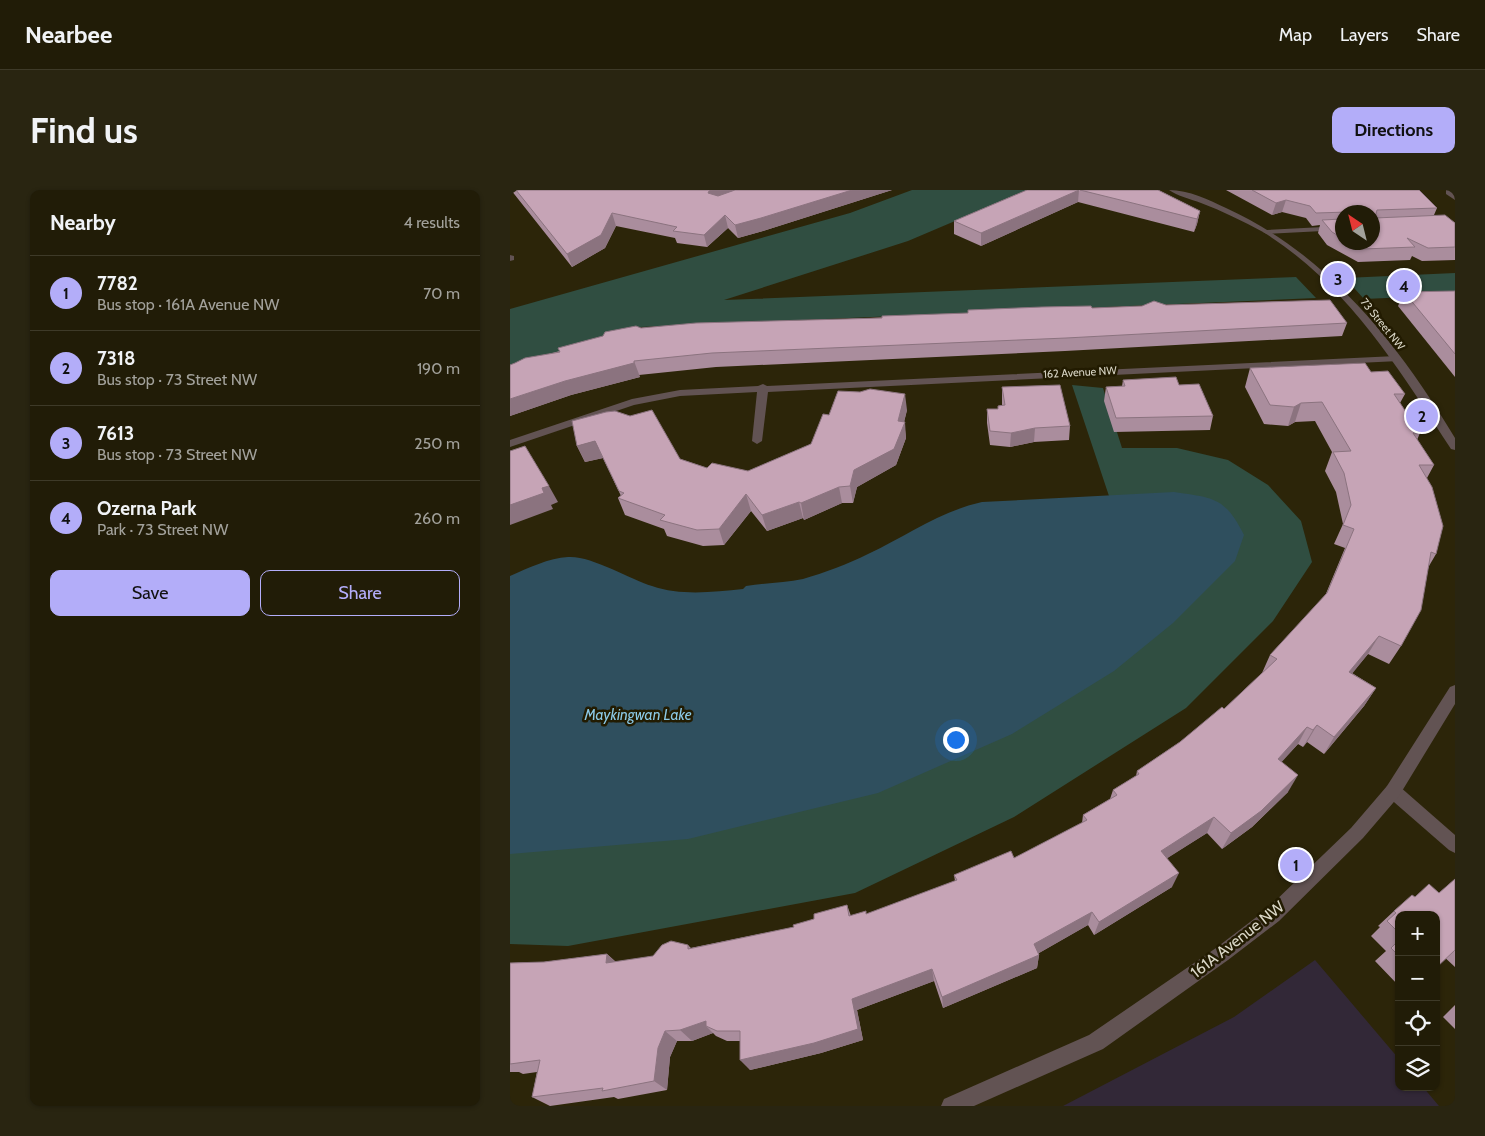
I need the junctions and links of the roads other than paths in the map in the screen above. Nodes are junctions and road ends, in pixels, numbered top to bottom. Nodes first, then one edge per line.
1 (1173, 190) edge
2 (1335, 228) edge
3 (1267, 232) junction
4 (1396, 359) junction
5 (763, 387) junction
6 (757, 441) dead end
7 (1453, 441) edge
8 (510, 444) edge
9 (1455, 691) edge
10 (1393, 791) junction
11 (1455, 845) edge
12 (950, 1106) edge

1 - 3 street, 73 Street NW
2 - 3 street
3 - 4 street, 73 Street NW
4 - 5 street, 162 Avenue NW
4 - 7 street, 73 Street NW
5 - 6 street
5 - 8 street, 162 Avenue NW
9 - 10 street, 161A Avenue NW
10 - 11 street
10 - 12 street, 161A Avenue NW

